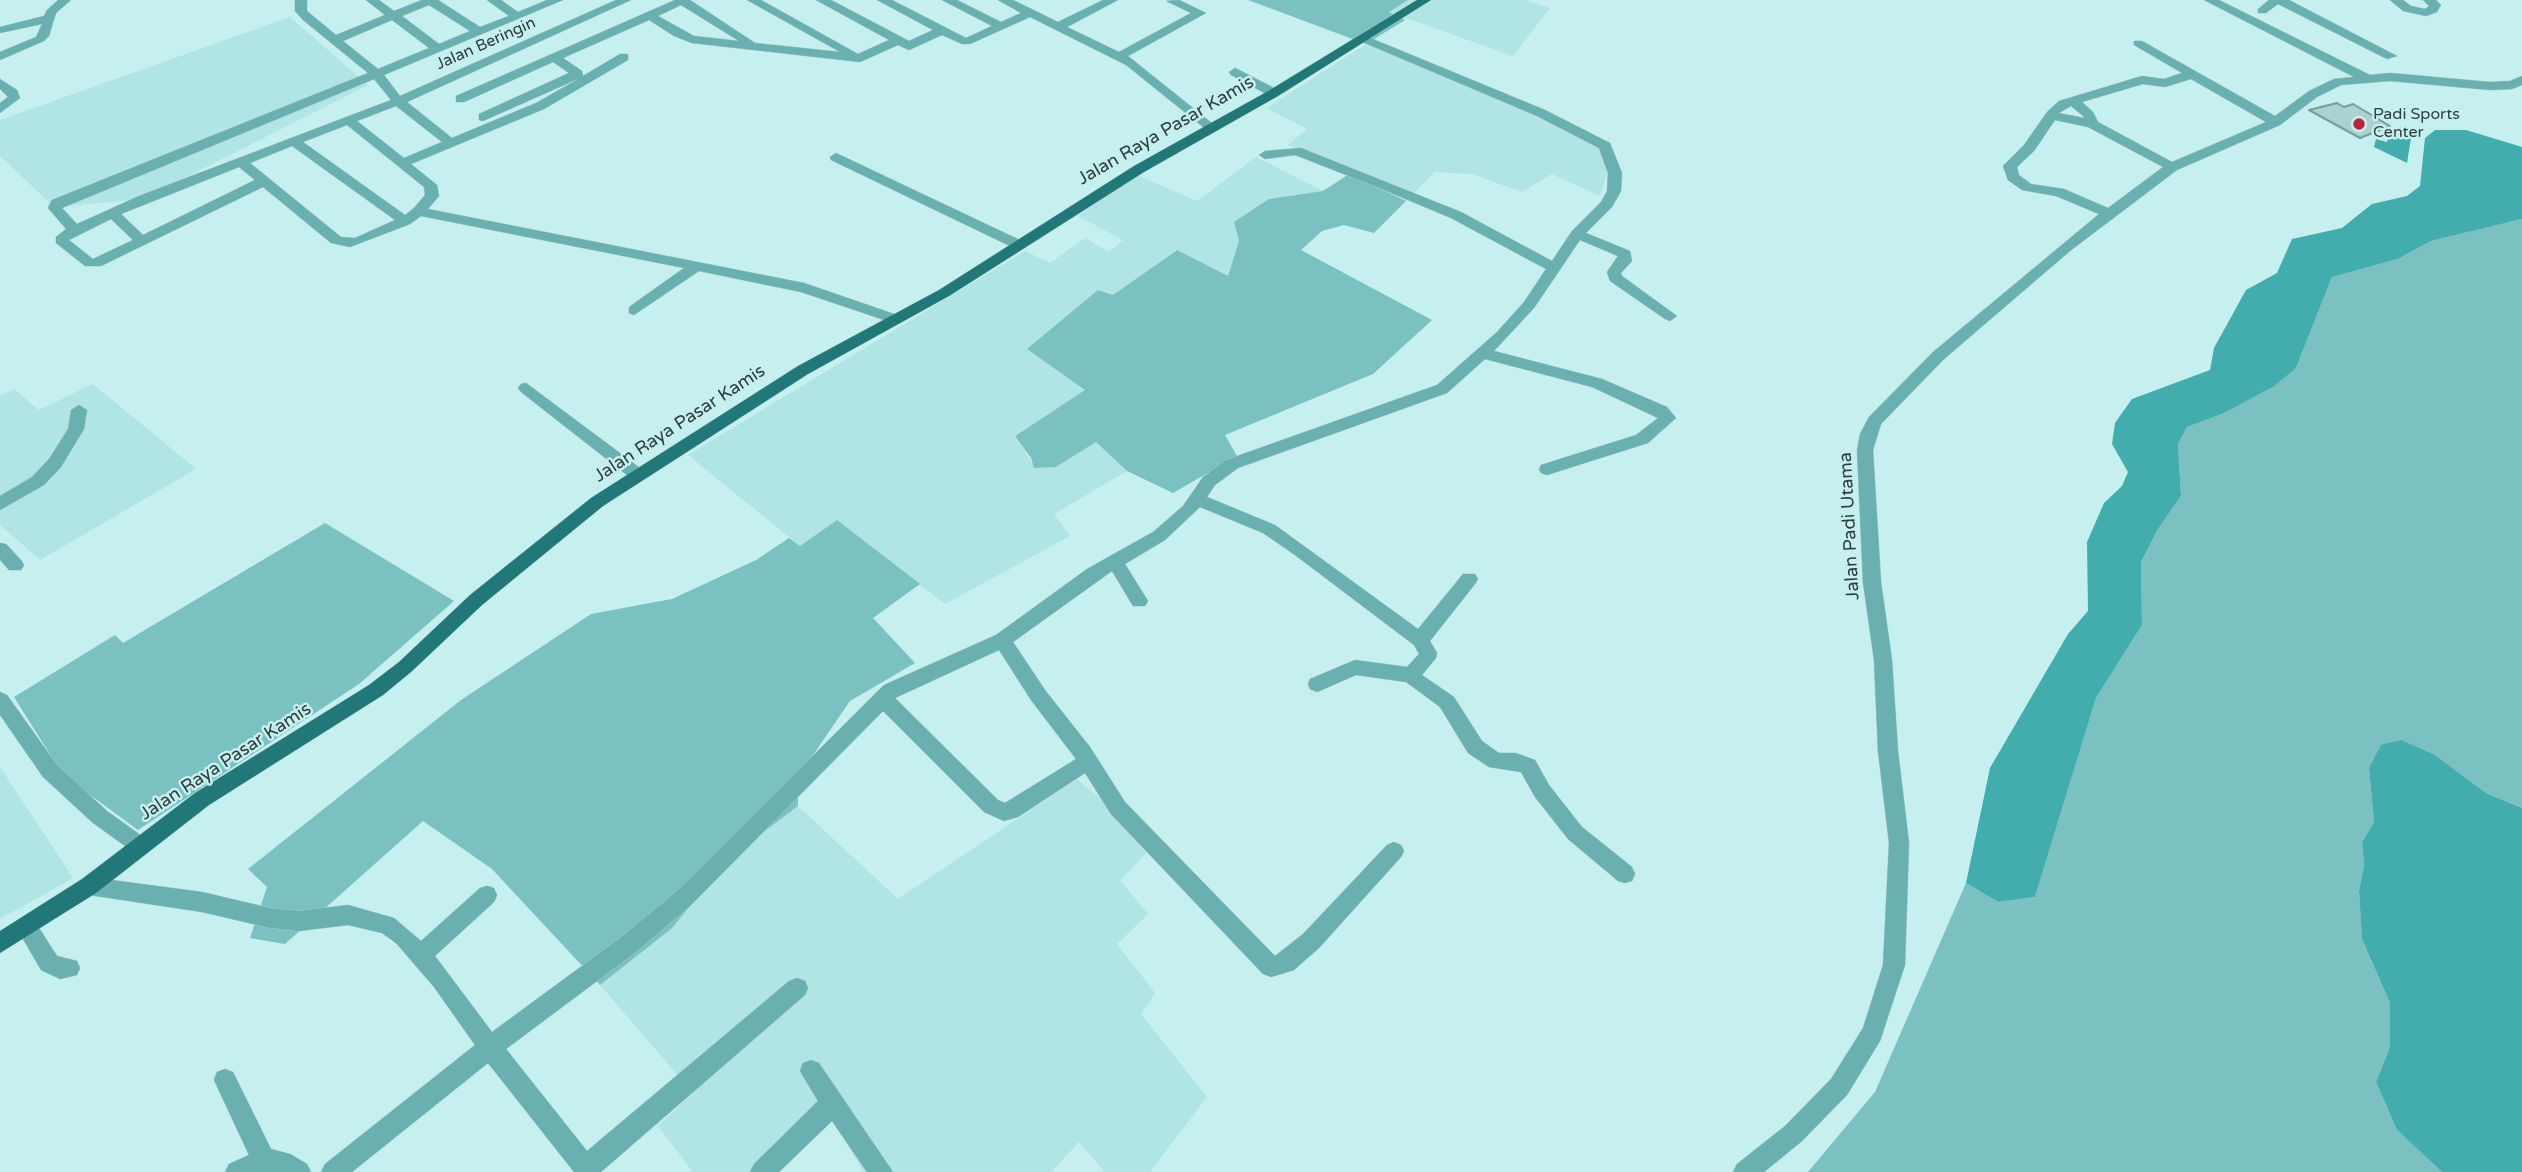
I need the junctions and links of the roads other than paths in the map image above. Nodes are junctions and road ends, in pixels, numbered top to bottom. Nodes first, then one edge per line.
1 (65, 0) edge
2 (301, 0) edge
3 (372, 0) edge
4 (430, 0) edge
5 (493, 0) edge
6 (557, 0) edge
7 (625, 0) edge
8 (683, 0) edge
9 (753, 0) edge
10 (822, 0) edge
11 (883, 0) edge
12 (948, 0) edge
13 (1004, 0) edge
14 (1112, 0) edge
15 (1425, 0) edge
16 (2210, 0) edge
17 (2278, 0) edge
18 (2431, 0) edge
19 (1172, 1) edge
20 (2401, 1) edge
21 (595, 8) junction
22 (2262, 11) dead end
23 (1031, 13) junction
24 (650, 15) junction
25 (395, 16) junction
26 (517, 16) junction
27 (48, 19) junction
28 (626, 25) junction
29 (1002, 27) junction
30 (1057, 27) junction
31 (0, 30) edge
32 (943, 30) junction
33 (479, 32) junction
34 (1364, 38) junction
35 (334, 40) junction
36 (898, 40) junction
37 (2138, 43) dead end
38 (755, 45) junction
39 (438, 49) junction
40 (0, 56) edge
41 (2391, 56) dead end
42 (555, 57) junction
43 (624, 57) dead end
44 (1118, 57) junction
45 (860, 58) junction
46 (1235, 72) dead end
47 (377, 74) junction
48 (2193, 74) junction
49 (2366, 78) junction
50 (2522, 80) edge
51 (0, 83) edge
52 (435, 85) junction
53 (1274, 93) junction
54 (460, 100) junction
55 (398, 101) junction
56 (2073, 101) junction
57 (0, 109) edge
58 (2051, 115) junction
59 (484, 117) junction
60 (349, 121) junction
61 (2276, 122) junction
62 (2092, 124) junction
63 (495, 125) junction
64 (1212, 128) junction
65 (295, 142) junction
66 (450, 142) junction
67 (1265, 155) dead end
68 (836, 156) dead end
69 (242, 163) junction
70 (402, 163) junction
71 (2172, 167) junction
72 (262, 182) junction
73 (419, 211) junction
74 (112, 213) junction
75 (2110, 214) junction
76 (405, 221) junction
77 (75, 230) junction
78 (1577, 234) junction
79 (142, 241) junction
80 (1019, 245) junction
81 (1552, 267) junction
82 (694, 268) junction
83 (634, 310) dead end
84 (1670, 316) dead end
85 (895, 319) junction
86 (1483, 353) junction
87 (526, 388) dead end
88 (79, 410) dead end
89 (1547, 469) dead end
90 (638, 475) junction
91 (1198, 500) junction
92 (0, 504) edge
93 (0, 549) edge
94 (1115, 562) junction
95 (15, 565) dead end
96 (1469, 579) dead end
97 (1139, 601) dead end
98 (1002, 640) junction
99 (1420, 640) junction
100 (1411, 675) junction
101 (1317, 684) dead end
102 (882, 698) junction
103 (0, 700) edge
104 (1088, 761) junction
105 (139, 845) junction
106 (1394, 851) dead end
107 (1625, 874) dead end
108 (89, 886) junction
109 (487, 895) dead end
110 (27, 927) junction
111 (0, 943) edge
112 (420, 955) junction
113 (69, 968) dead end
114 (797, 988) dead end
115 (490, 1047) junction
116 (811, 1071) dead end
117 (225, 1080) dead end
118 (832, 1104) junction
119 (264, 1160) junction
120 (588, 1170) edge
121 (237, 1172) edge
122 (299, 1172) edge
123 (333, 1172) edge
124 (762, 1172) edge
125 (881, 1172) edge
126 (1745, 1172) edge

1 - 27 street
2 - 35 street
3 - 25 street
4 - 25 street
4 - 33 street
5 - 26 street
6 - 26 street
7 - 21 street, Jalan Beringin
8 - 24 street
8 - 38 street
9 - 45 street
10 - 36 street
11 - 32 street
12 - 29 street
13 - 23 street
14 - 30 street
15 - 34 main road, Jalan Raya Pasar Kamis
16 - 49 street
17 - 22 street
17 - 41 street
18 - 20 street
19 - 44 street
21 - 28 street
21 - 52 street, Jalan Beringin
23 - 29 street
23 - 30 street
24 - 28 street
24 - 38 street
25 - 35 street
25 - 39 street
26 - 33 street
27 - 31 street
27 - 40 street
28 - 42 street
29 - 32 street
30 - 44 street
32 - 36 street
33 - 39 street
34 - 53 main road, Jalan Raya Pasar Kamis
34 - 78 street
35 - 47 street
36 - 45 street
37 - 48 street
38 - 45 street
39 - 47 street
42 - 54 street
42 - 59 street
43 - 63 street
44 - 64 street
46 - 53 street
47 - 55 street
47 - 77 street
48 - 56 street
48 - 61 street
49 - 50 street, Jalan Padi Utama
49 - 61 street, Jalan Padi Utama
51 - 57 street
52 - 54 street
52 - 55 street, Jalan Beringin
53 - 64 main road, Jalan Raya Pasar Kamis
54 - 59 street
55 - 60 street, Jalan Beringin
55 - 66 street
56 - 58 street
56 - 62 street
58 - 62 street
58 - 75 street
59 - 63 street
60 - 65 street, Jalan Beringin
60 - 70 street
61 - 71 street, Jalan Padi Utama
62 - 71 street
63 - 66 street
64 - 80 main road, Jalan Raya Pasar Kamis
65 - 69 street, Jalan Beringin
65 - 76 street
66 - 70 street
67 - 81 street
68 - 80 street
69 - 72 street
69 - 74 street, Jalan Beringin
70 - 73 street
71 - 75 street, Jalan Padi Utama
72 - 76 street
72 - 79 street
73 - 76 street
73 - 82 street
74 - 77 street, Jalan Beringin
74 - 79 street
75 - 126 street, Jalan Padi Utama
77 - 79 street
78 - 81 street
78 - 84 street
80 - 85 main road, Jalan Raya Pasar Kamis
81 - 86 street
82 - 83 street
82 - 85 street
85 - 90 main road, Jalan Raya Pasar Kamis
86 - 89 street
86 - 91 street
87 - 90 street
88 - 92 street
90 - 105 main road, Jalan Raya Pasar Kamis
91 - 94 street
91 - 99 street
93 - 95 street
94 - 97 street
94 - 98 street
96 - 99 street
98 - 102 street
98 - 104 street
99 - 100 street
100 - 101 street
100 - 107 street
102 - 104 street
102 - 115 street
103 - 105 street
104 - 106 street
105 - 108 main road, Jalan Raya Pasar Kamis
108 - 110 main road, Jalan Raya Pasar Kamis
108 - 112 street
109 - 112 street
110 - 111 main road, Jalan Raya Pasar Kamis
110 - 113 street
112 - 115 street
114 - 120 street
115 - 120 street
115 - 123 street
116 - 118 street
117 - 119 street
118 - 124 street
118 - 125 street
119 - 121 street
119 - 122 street

